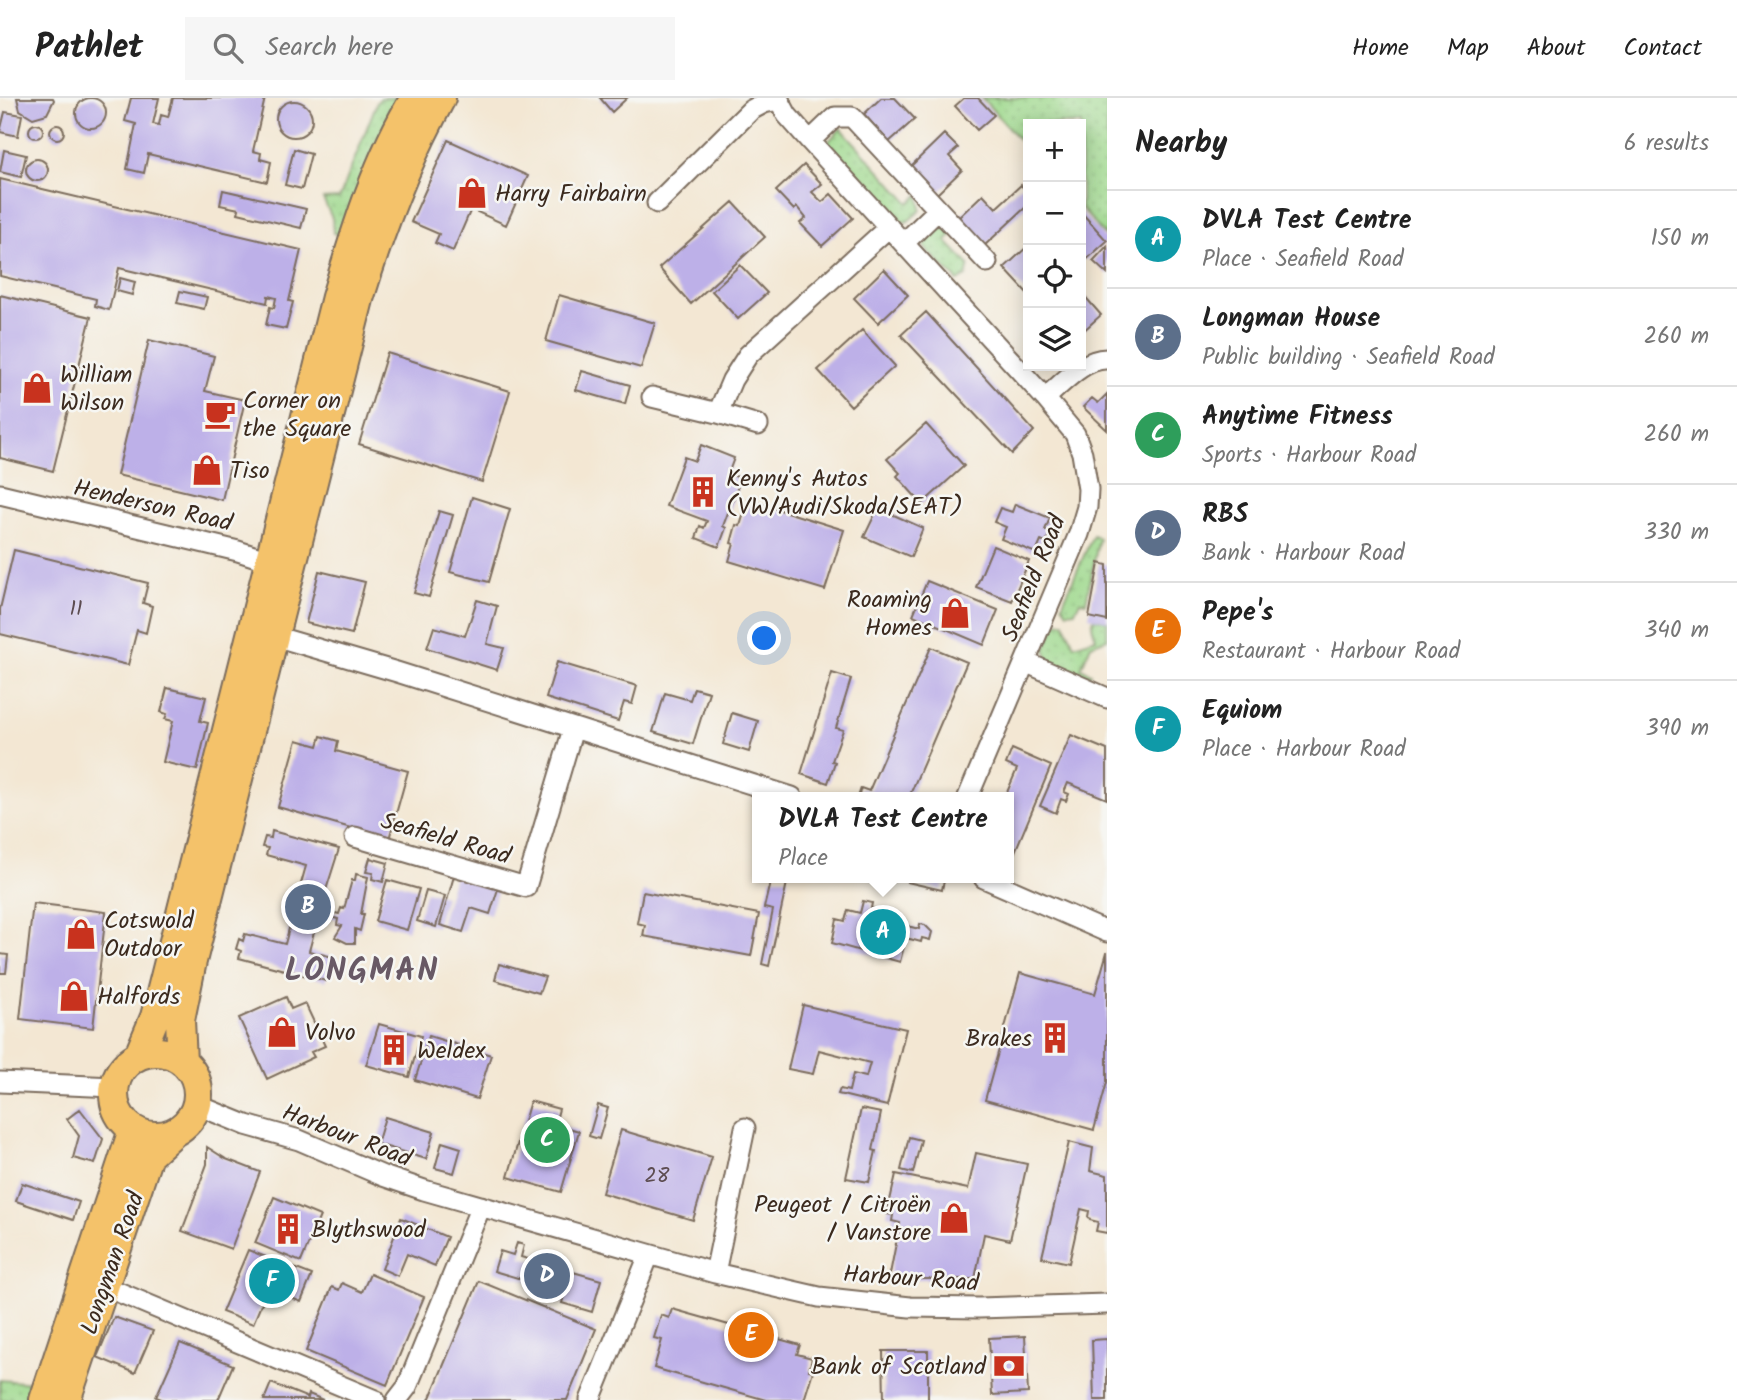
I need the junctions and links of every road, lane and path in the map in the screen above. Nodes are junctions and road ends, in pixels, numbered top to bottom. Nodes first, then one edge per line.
1 (415, 98) edge
2 (441, 98) edge
3 (778, 99) edge
4 (810, 142) junction
5 (657, 202) dead end
6 (938, 210) junction
7 (889, 227) junction
8 (904, 243) junction
9 (987, 262) dead end
10 (1107, 359) edge
11 (652, 397) dead end
12 (1045, 398) junction
13 (718, 412) junction
14 (758, 425) dead end
15 (0, 494) edge
16 (279, 569) junction
17 (274, 636) junction
18 (1025, 662) junction
19 (1107, 698) edge
20 (573, 729) junction
21 (776, 792) edge
22 (970, 792) edge
23 (355, 836) dead end
24 (995, 883) edge
25 (1107, 932) edge
26 (139, 1055) junction
27 (182, 1061) junction
28 (0, 1082) edge
29 (114, 1087) junction
30 (197, 1105) junction
31 (745, 1128) dead end
32 (133, 1130) junction
33 (172, 1134) junction
34 (481, 1206) junction
35 (649, 1255) junction
36 (715, 1273) junction
37 (104, 1286) junction
38 (1107, 1304) edge
39 (44, 1400) edge
40 (66, 1400) edge
41 (375, 1400) edge
42 (397, 1400) edge
43 (590, 1400) edge

1 - 16 highway
2 - 16 highway
3 - 4 street, Seafield Road
3 - 5 street
4 - 6 street
4 - 7 street, Seafield Road
6 - 8 street
6 - 9 street
7 - 8 street, Seafield Road
7 - 13 street
8 - 12 street, Seafield Road
10 - 12 street
11 - 13 street
12 - 18 street, Seafield Road
13 - 14 street
15 - 16 street, Henderson Road
16 - 17 highway
16 - 26 highway
17 - 20 street
17 - 27 highway
18 - 19 street, Seafield Road
18 - 22 street, Seafield Road
20 - 21 street
20 - 23 street, Seafield Road
24 - 25 street
26 - 27 highway
26 - 29 highway
27 - 30 highway
28 - 29 street
29 - 32 highway
30 - 33 highway
30 - 34 street, Harbour Road
31 - 36 street
32 - 33 highway
32 - 39 highway, Longman Road
33 - 37 highway, Longman Road
34 - 35 street, Harbour Road
34 - 42 street
35 - 36 street, Harbour Road
35 - 43 street
36 - 38 street, Harbour Road
37 - 40 highway, Longman Road
37 - 41 street

